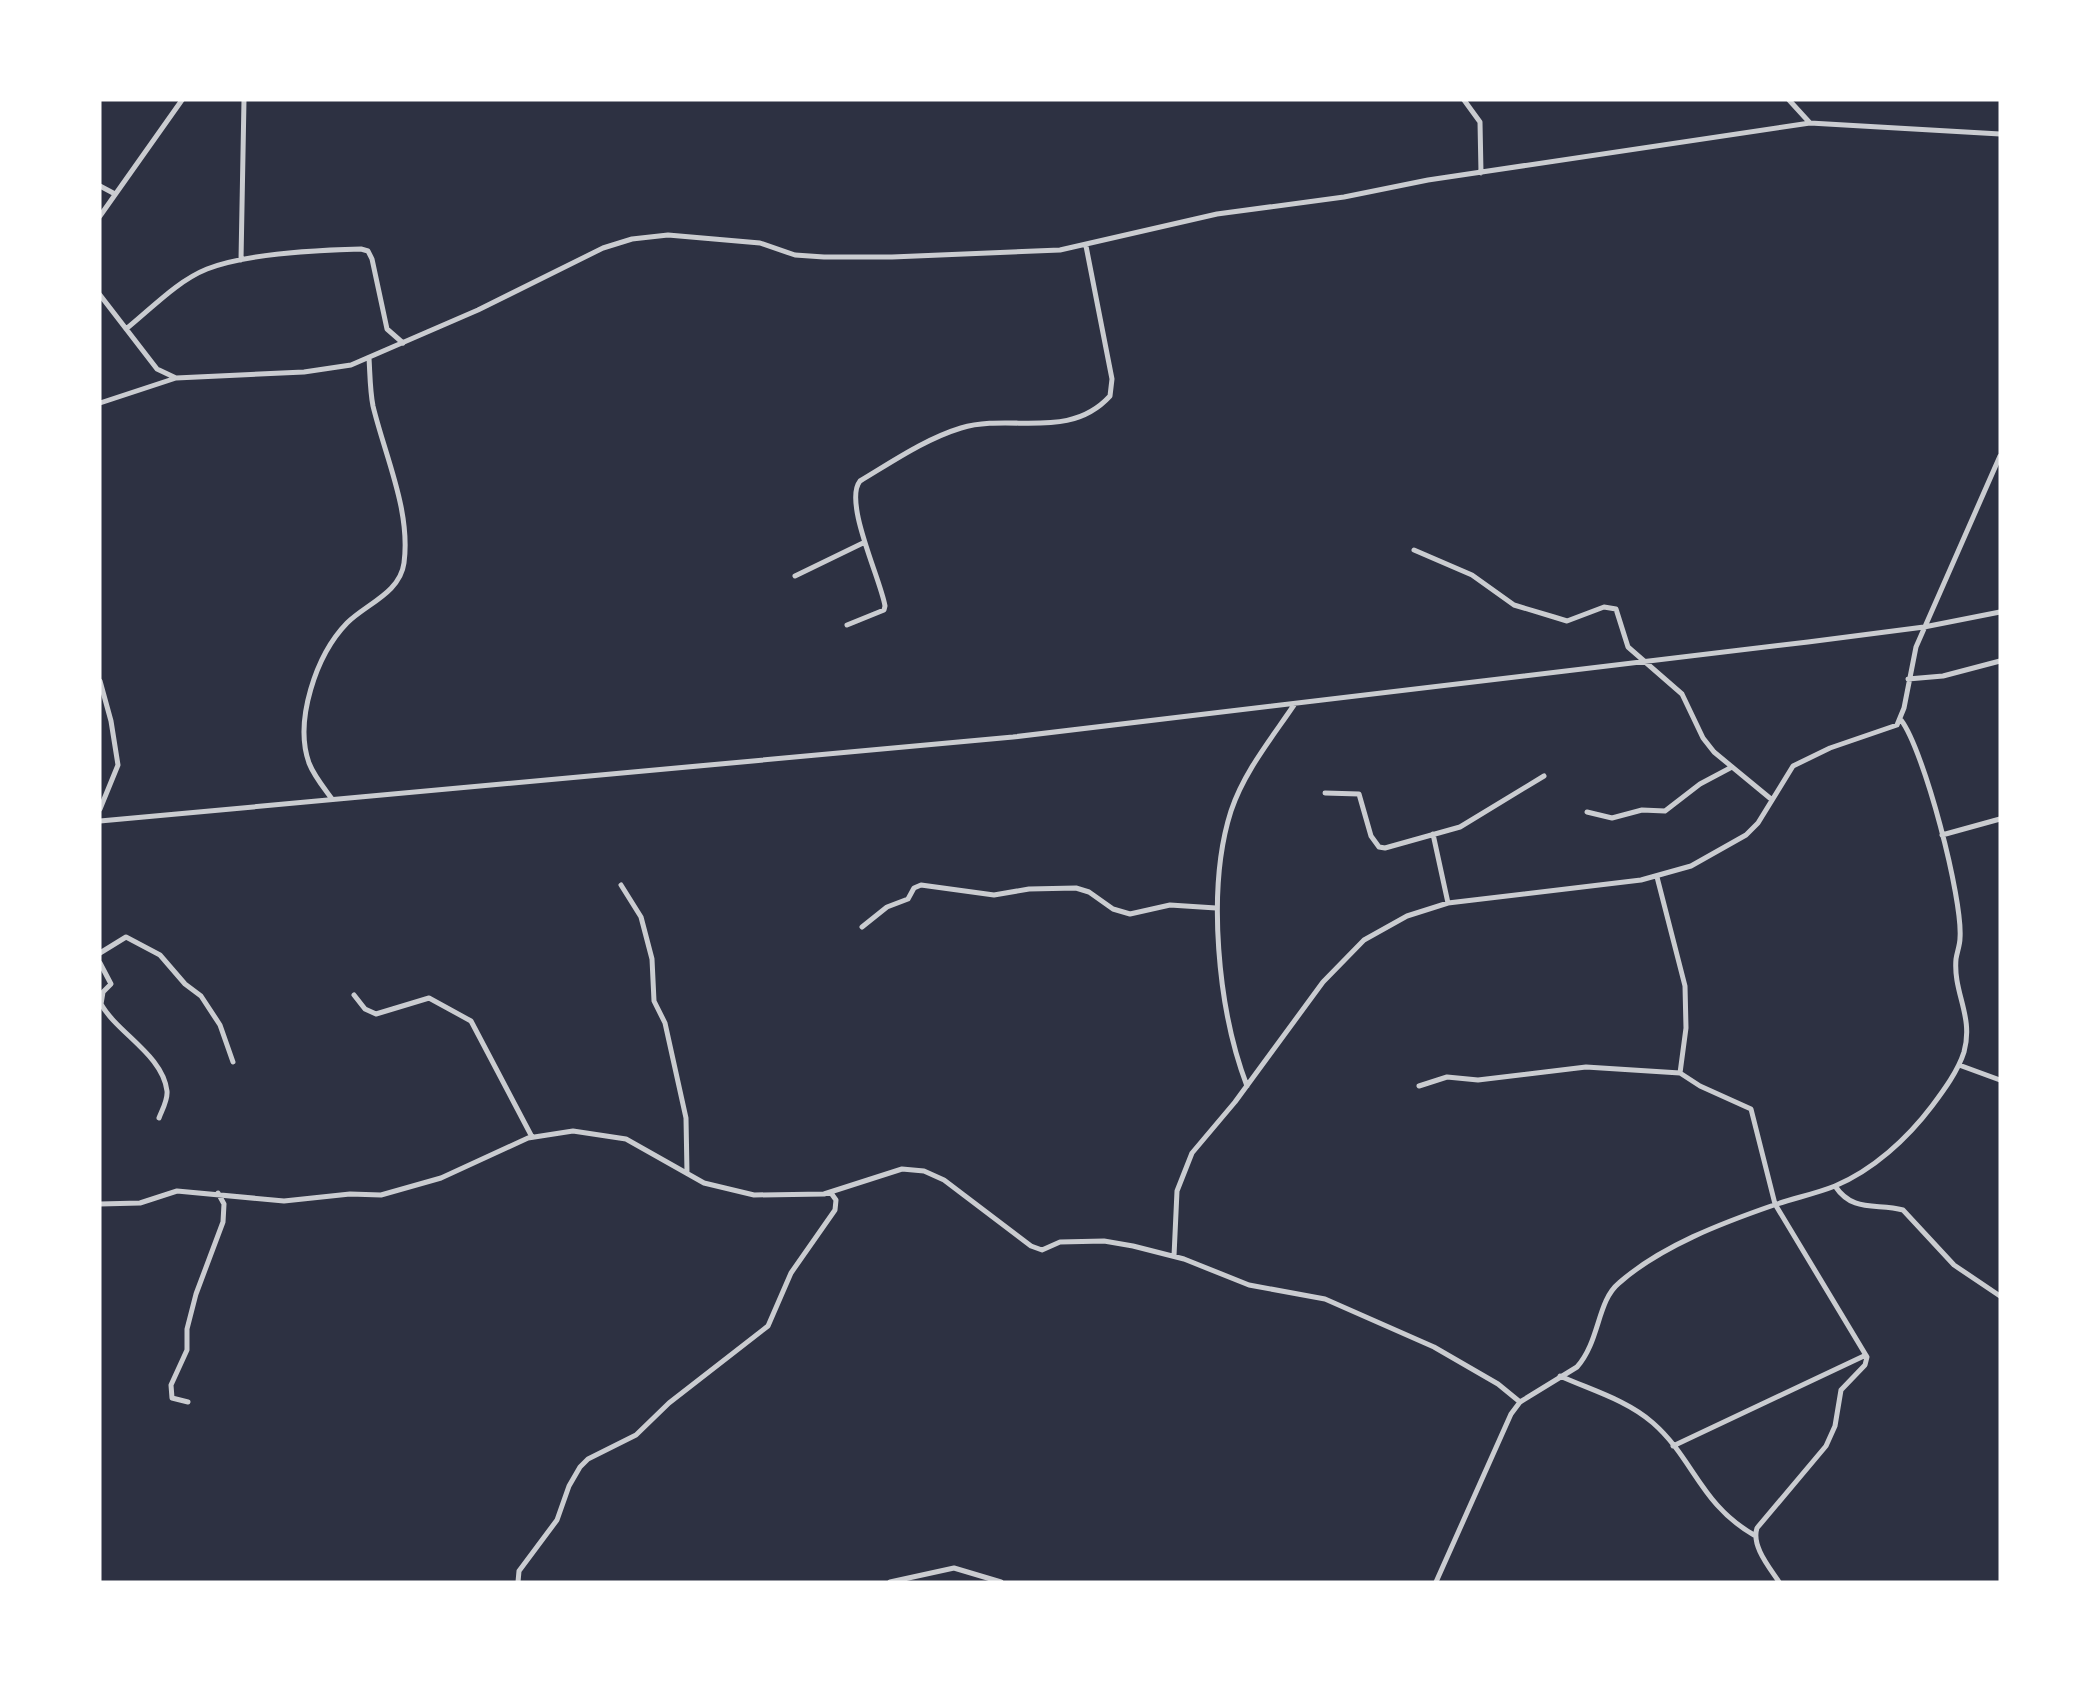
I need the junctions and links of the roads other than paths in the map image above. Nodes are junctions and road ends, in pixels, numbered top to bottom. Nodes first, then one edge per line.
1 (182, 100) edge
2 (244, 100) edge
3 (1464, 100) edge
4 (1789, 100) edge
5 (1810, 123) junction
6 (2000, 134) edge
7 (1480, 173) junction
8 (100, 186) edge
9 (115, 194) junction
10 (100, 216) edge
11 (1086, 246) junction
12 (241, 260) junction
13 (100, 295) edge
14 (126, 329) junction
15 (403, 343) junction
16 (369, 358) junction
17 (176, 378) junction
18 (100, 403) edge
19 (2000, 456) edge
20 (863, 542) junction
21 (1414, 550) dead end
22 (795, 576) dead end
23 (2000, 612) edge
24 (847, 625) dead end
25 (1924, 627) junction
26 (1644, 660) junction
27 (2000, 661) edge
28 (1908, 679) junction
29 (100, 681) edge
30 (1294, 705) junction
31 (1901, 720) junction
32 (1731, 767) junction
33 (1545, 776) dead end
34 (1325, 793) dead end
35 (332, 799) junction
36 (1771, 799) junction
37 (100, 809) edge
38 (1587, 812) dead end
39 (2000, 819) edge
40 (100, 821) edge
41 (1433, 834) junction
42 (1942, 835) junction
43 (1657, 877) junction
44 (621, 885) dead end
45 (1448, 903) junction
46 (1216, 908) junction
47 (862, 927) dead end
48 (100, 953) edge
49 (100, 963) edge
50 (354, 995) dead end
51 (233, 1062) dead end
52 (1959, 1065) junction
53 (1680, 1073) junction
54 (2000, 1080) edge
55 (1247, 1086) junction
56 (1419, 1086) dead end
57 (159, 1118) dead end
58 (532, 1137) junction
59 (687, 1173) junction
60 (1835, 1186) junction
61 (831, 1192) junction
62 (218, 1193) junction
63 (100, 1204) edge
64 (1775, 1204) junction
65 (1174, 1256) junction
66 (2000, 1296) edge
67 (1866, 1355) junction
68 (1560, 1376) junction
69 (188, 1402) dead end
70 (1520, 1402) junction
71 (1673, 1446) junction
72 (1754, 1535) junction
73 (518, 1582) edge
74 (890, 1582) edge
75 (1000, 1582) edge
76 (1436, 1582) edge
77 (1779, 1582) edge

1 - 9 street
2 - 12 street
3 - 7 street
4 - 5 street
5 - 6 street
5 - 7 street
7 - 11 street
8 - 9 street
9 - 10 street
11 - 15 street
11 - 20 street
12 - 14 street
12 - 15 street
13 - 14 street
14 - 17 street
15 - 16 street
16 - 17 street
16 - 35 street
17 - 18 street
19 - 25 street
20 - 22 street
20 - 24 street
21 - 26 street
23 - 25 street
25 - 26 street
25 - 28 street
26 - 30 street
26 - 32 street
27 - 28 street
28 - 31 street
29 - 37 street
30 - 35 street
30 - 46 street
31 - 36 street
31 - 42 street
32 - 36 street
32 - 38 street
33 - 41 street
34 - 41 street
35 - 40 street
36 - 43 street
39 - 42 street
41 - 45 street
42 - 52 street
43 - 45 street
43 - 53 street
44 - 59 street
45 - 55 street
46 - 47 street
46 - 55 street
48 - 51 street
49 - 57 street
50 - 58 street
52 - 54 street
52 - 60 street
53 - 56 street
53 - 64 street
55 - 65 street
58 - 59 street
58 - 62 street
59 - 61 street
60 - 64 street
60 - 66 street
61 - 65 street
61 - 73 street
62 - 63 street
62 - 69 street
64 - 67 street
64 - 68 street
65 - 70 street
67 - 71 street
67 - 72 street
68 - 70 street
68 - 71 street
70 - 76 street
71 - 72 street
72 - 77 street
74 - 75 street

